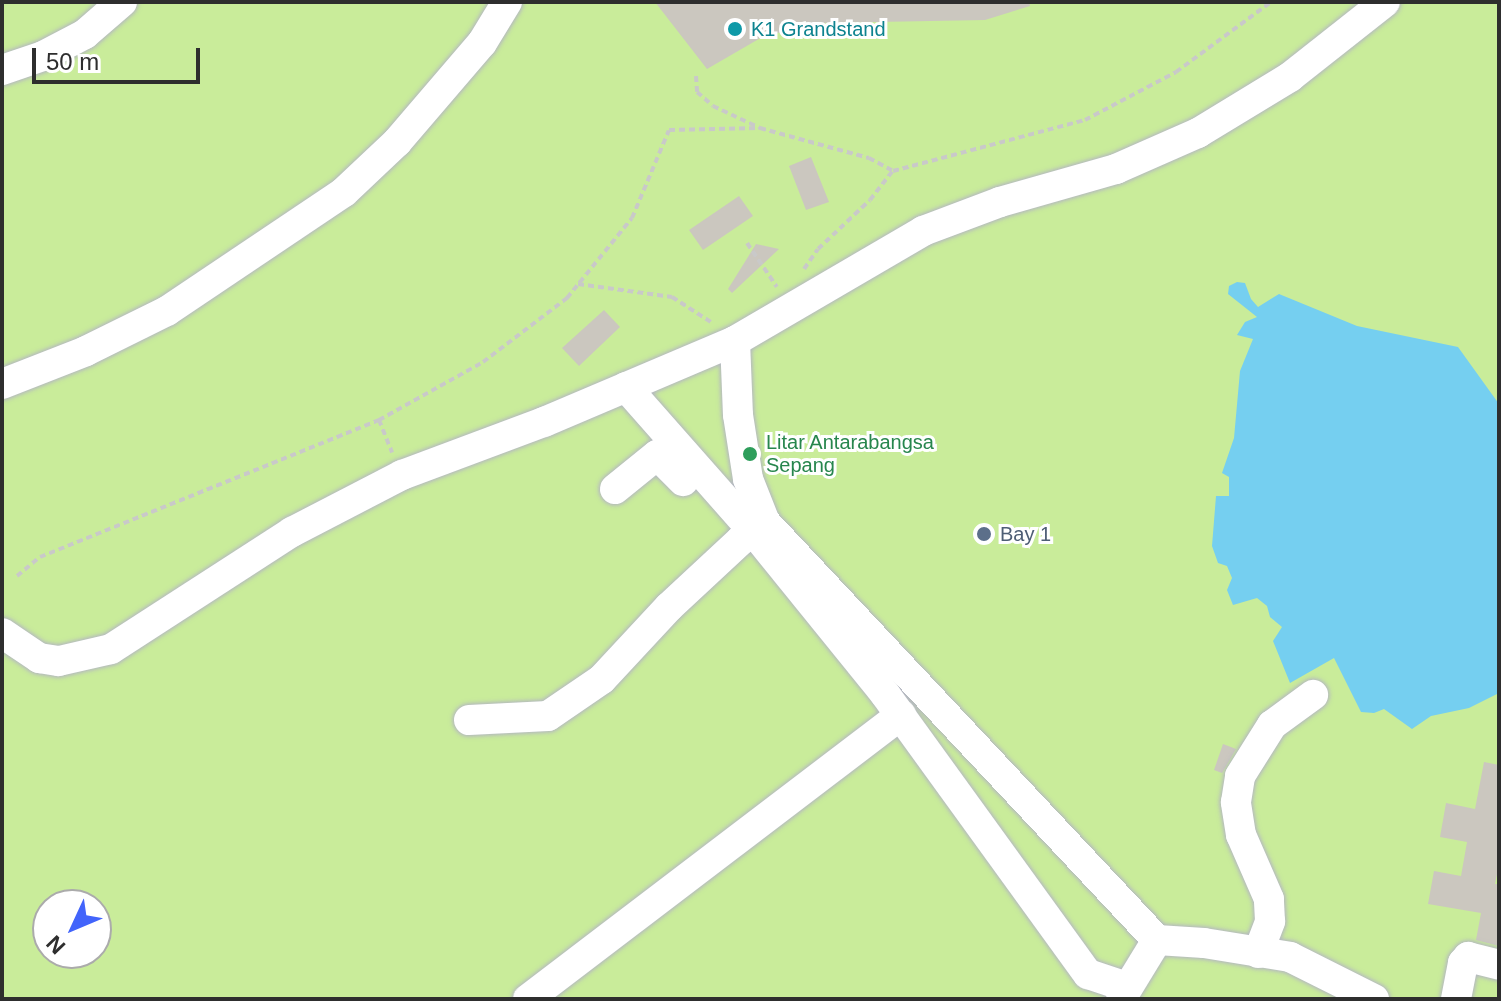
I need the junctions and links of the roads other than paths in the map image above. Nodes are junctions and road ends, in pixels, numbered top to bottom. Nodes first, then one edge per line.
1 (122, 2) edge
2 (507, 2) edge
3 (1385, 2) edge
4 (2, 70) edge
5 (397, 142) junction
6 (349, 175) dead end
7 (735, 341) junction
8 (11, 378) edge
9 (626, 387) junction
10 (615, 489) dead end
11 (753, 531) junction
12 (2, 633) edge
13 (1313, 695) dead end
14 (901, 715) junction
15 (469, 720) dead end
16 (1157, 940) junction
17 (1258, 953) junction
18 (1499, 965) edge
19 (1124, 993) edge
20 (528, 999) edge
21 (1374, 999) edge
22 (1456, 999) edge

1 - 4 lane
2 - 5 lane
3 - 7 lane
5 - 6 lane
5 - 8 lane
7 - 9 lane
7 - 11 lane
9 - 11 lane
9 - 12 lane
10 - 11 lane
11 - 14 lane
11 - 15 lane
11 - 16 lane
13 - 17 lane
14 - 19 lane
14 - 20 lane
16 - 17 lane
16 - 19 lane
17 - 21 lane
18 - 22 lane

